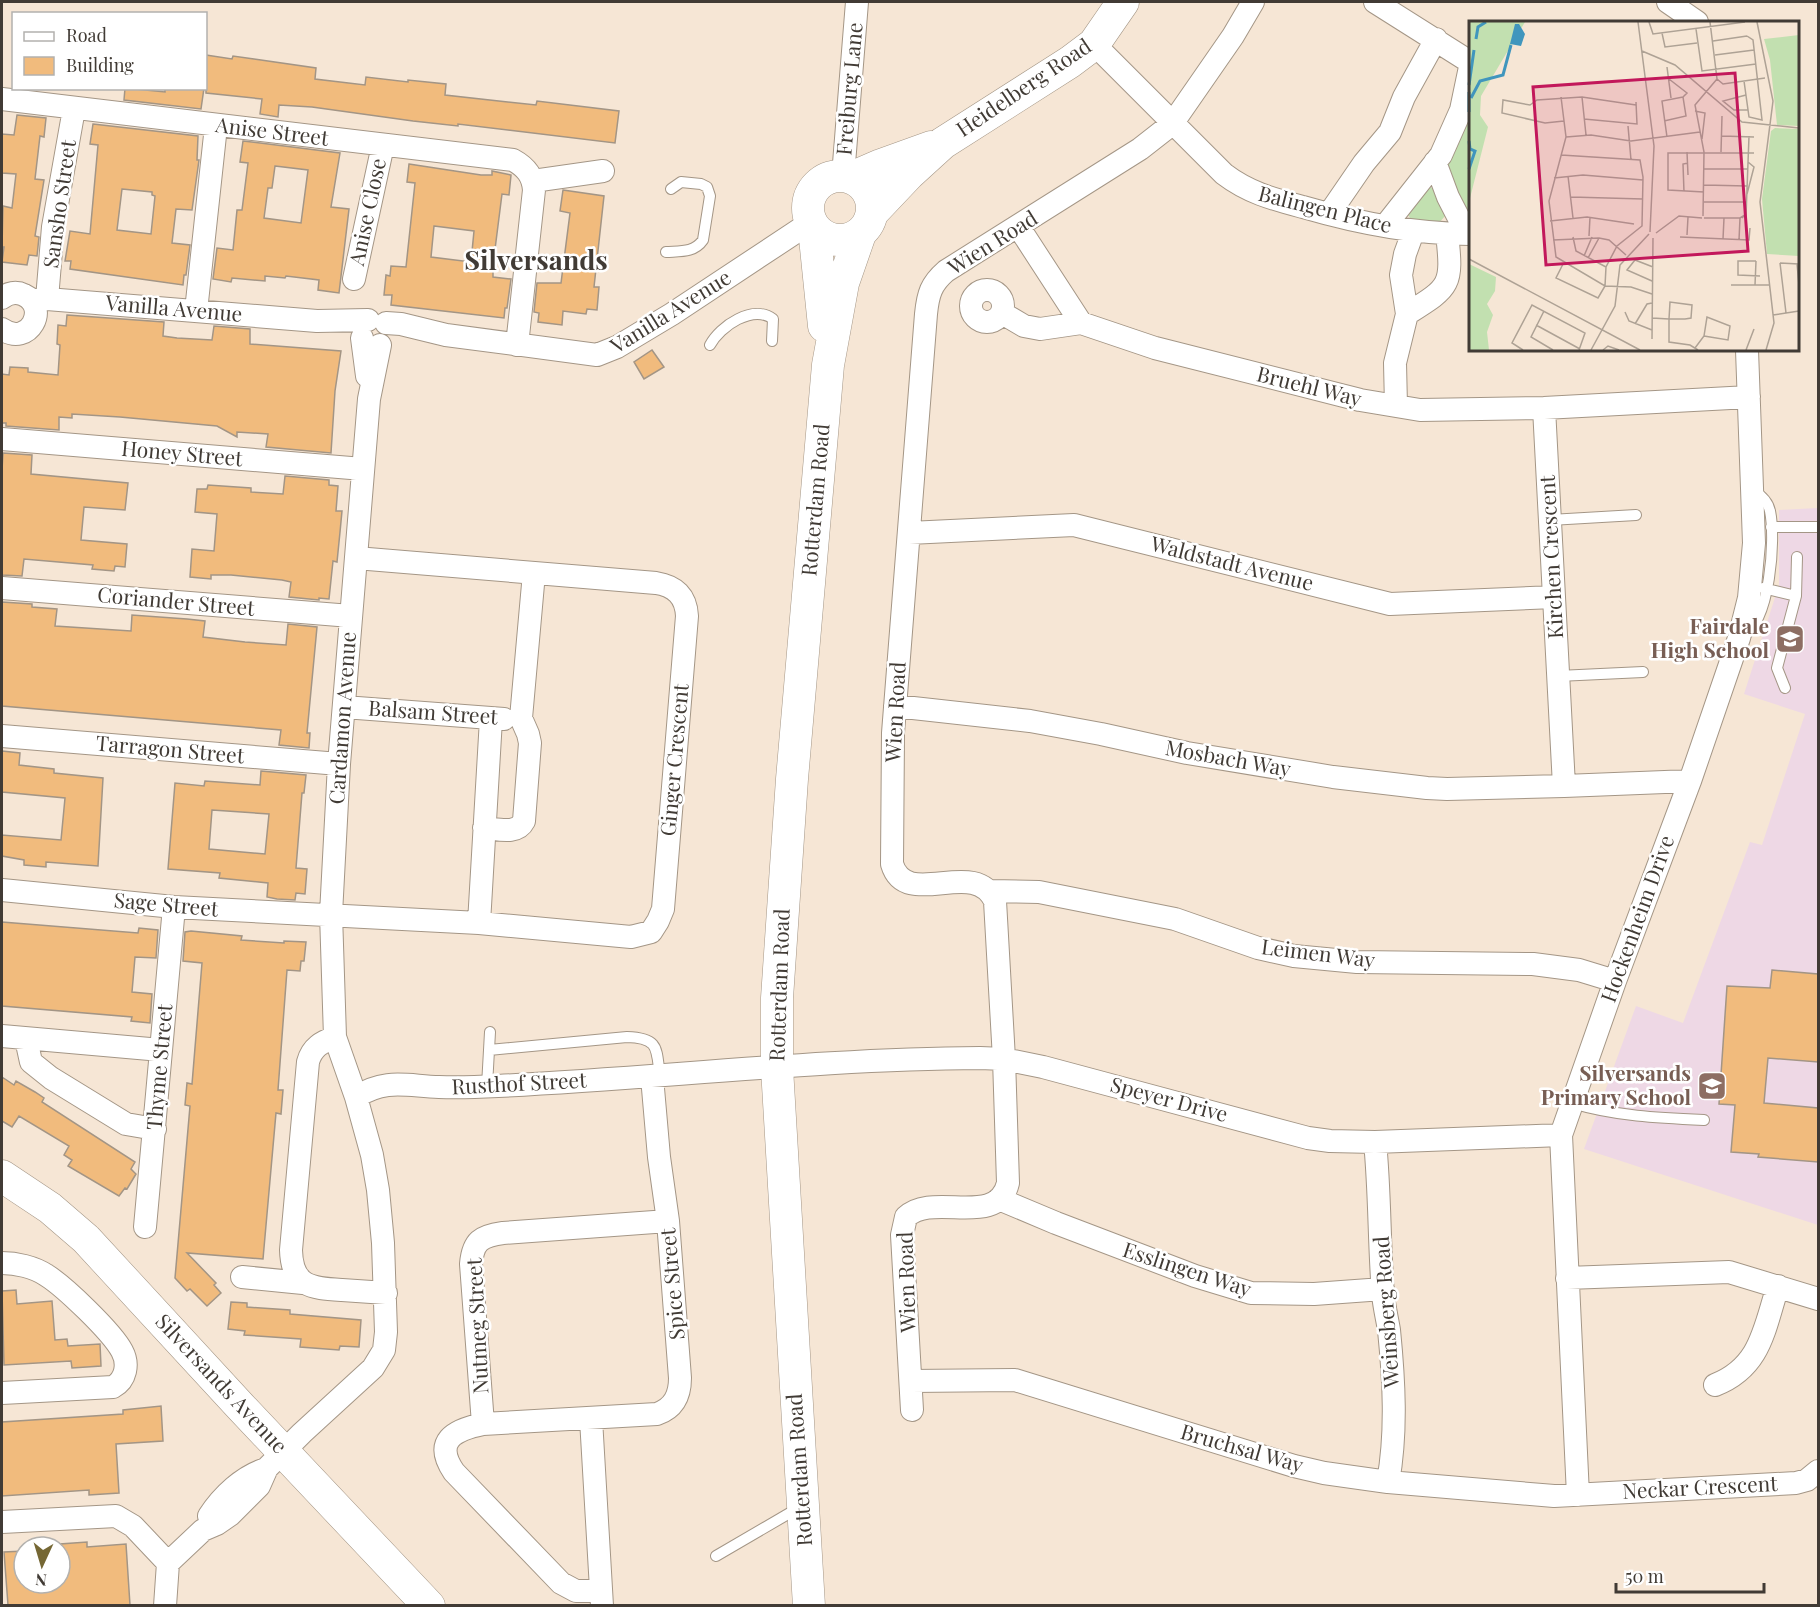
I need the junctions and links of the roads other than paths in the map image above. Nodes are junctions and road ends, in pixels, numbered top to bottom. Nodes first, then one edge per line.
1 (857, 2) edge
2 (1123, 2) edge
3 (1254, 2) edge
4 (1375, 2) edge
5 (1668, 2) edge
6 (1696, 21) edge
7 (1436, 39) junction
8 (1094, 44) junction
9 (1469, 61) edge
10 (1469, 76) edge
11 (2, 99) edge
12 (1466, 105) edge
13 (74, 109) junction
14 (1172, 124) junction
15 (216, 126) junction
16 (943, 143) junction
17 (383, 145) junction
18 (1435, 162) junction
19 (603, 171) dead end
20 (847, 177) junction
21 (533, 181) junction
22 (671, 189) dead end
23 (1329, 214) junction
24 (866, 223) junction
25 (813, 225) junction
26 (1018, 226) junction
27 (1385, 226) junction
28 (1413, 232) junction
29 (1462, 234) edge
30 (666, 252) dead end
31 (354, 279) dead end
32 (2, 298) edge
33 (39, 300) junction
34 (196, 311) junction
35 (1002, 313) dead end
36 (1407, 314) junction
37 (1081, 323) junction
38 (2, 329) edge
39 (374, 333) junction
40 (772, 341) dead end
41 (517, 345) junction
42 (710, 345) dead end
43 (1747, 351) edge
44 (828, 365) junction
45 (1749, 396) junction
46 (1396, 406) junction
47 (1544, 408) junction
48 (2, 439) edge
49 (363, 469) junction
50 (1752, 490) junction
51 (1636, 516) dead end
52 (1550, 520) junction
53 (1771, 527) junction
54 (1818, 528) edge
55 (909, 533) junction
56 (1797, 557) dead end
57 (356, 558) junction
58 (534, 573) junction
59 (1759, 587) junction
60 (2, 588) edge
61 (1796, 596) junction
62 (1554, 597) junction
63 (351, 616) junction
64 (1642, 672) dead end
65 (1558, 676) junction
66 (1785, 688) dead end
67 (895, 706) junction
68 (344, 707) junction
69 (521, 718) junction
70 (491, 719) junction
71 (2, 736) edge
72 (339, 764) junction
73 (1690, 781) junction
74 (1564, 786) junction
75 (484, 828) junction
76 (2, 890) edge
77 (990, 891) junction
78 (174, 906) junction
79 (331, 914) junction
80 (479, 923) junction
81 (1615, 981) junction
82 (490, 1032) dead end
83 (2, 1036) edge
84 (335, 1037) junction
85 (26, 1039) junction
86 (160, 1050) junction
87 (494, 1050) junction
88 (1004, 1059) junction
89 (777, 1068) junction
90 (685, 1074) joint
91 (656, 1077) junction
92 (487, 1086) junction
93 (356, 1097) junction
94 (1572, 1102) junction
95 (1704, 1120) dead end
96 (155, 1129) junction
97 (1561, 1135) junction
98 (1375, 1142) junction
99 (2, 1176) edge
100 (999, 1199) junction
101 (668, 1221) junction
102 (145, 1227) dead end
103 (2, 1263) edge
104 (242, 1277) dead end
105 (1568, 1278) junction
106 (303, 1283) junction
107 (1778, 1286) junction
108 (1383, 1289) junction
109 (386, 1293) junction
110 (1818, 1299) edge
111 (911, 1381) junction
112 (1715, 1385) dead end
113 (2, 1393) edge
114 (912, 1410) dead end
115 (591, 1419) junction
116 (483, 1424) junction
117 (276, 1460) junction
118 (1818, 1471) edge
119 (1388, 1482) junction
120 (1578, 1495) junction
121 (802, 1505) junction
122 (2, 1522) edge
123 (716, 1556) dead end
124 (168, 1563) junction
125 (601, 1598) edge
126 (165, 1605) edge
127 (429, 1605) edge
128 (809, 1605) edge

1 - 20 street, Freiburg Lane
2 - 8 street, Heidelberg Road
3 - 14 street, Wien Road
4 - 7 street
5 - 6 street
7 - 9 street
7 - 23 street
8 - 14 street, Balingen Place
8 - 16 street, Heidelberg Road
10 - 12 street
11 - 13 street, Anise Street
12 - 18 street
13 - 15 street, Anise Street
13 - 33 street, Sansho Street
14 - 23 street, Balingen Place
14 - 26 street, Wien Road
15 - 17 street, Anise Street
15 - 34 street
16 - 20 street, Heidelberg Road
16 - 24 street, Heidelberg Road
17 - 21 street, Anise Street
17 - 31 street, Anise Close
18 - 27 street
18 - 29 street
19 - 21 street
20 - 24 street
20 - 25 street
21 - 41 street
22 - 30 lane
23 - 27 street, Balingen Place
24 - 25 street
24 - 44 street, Rotterdam Road
25 - 41 street, Vanilla Avenue
25 - 44 street, Rotterdam Road
26 - 37 street
26 - 55 street, Wien Road
27 - 28 street, Balingen Place
28 - 29 street, Balingen Place
28 - 36 street
29 - 36 street
32 - 33 street, Vanilla Avenue
33 - 34 street, Vanilla Avenue
33 - 38 street, Sansho Street
34 - 39 street, Vanilla Avenue
35 - 37 street, Bruehl Way
36 - 46 street
37 - 46 street, Bruehl Way
39 - 41 street, Vanilla Avenue
39 - 49 street, Cardamon Avenue
40 - 42 lane
43 - 45 street, Hockenheim Drive
44 - 89 street, Rotterdam Road
45 - 47 street
45 - 50 street, Hockenheim Drive
46 - 47 street, Bruehl Way
47 - 52 street, Kirchen Crescent
48 - 49 street, Honey Street
49 - 57 street, Cardamon Avenue
50 - 53 lane
50 - 59 street, Hockenheim Drive
51 - 52 lane
52 - 62 street, Kirchen Crescent
53 - 54 lane
53 - 59 lane
55 - 62 street, Waldstadt Avenue
55 - 67 street, Wien Road
56 - 61 lane
57 - 58 street, Ginger Crescent
57 - 63 street, Cardamon Avenue
58 - 69 street
58 - 80 street, Ginger Crescent
59 - 61 lane
59 - 73 street, Hockenheim Drive
60 - 63 street, Coriander Street
61 - 66 lane
62 - 65 street, Kirchen Crescent
63 - 68 street, Cardamon Avenue
64 - 65 lane
65 - 74 street, Kirchen Crescent
67 - 74 street, Mosbach Way
67 - 77 street, Wien Road
68 - 70 street, Balsam Street
68 - 72 street, Cardamon Avenue
69 - 70 street, Balsam Street
69 - 75 street
70 - 75 street
71 - 72 street, Tarragon Street
72 - 79 street, Cardamon Avenue
73 - 74 street
73 - 81 street, Hockenheim Drive
75 - 80 street
76 - 78 street, Sage Street
77 - 81 street, Leimen Way
77 - 88 street
78 - 79 street, Sage Street
78 - 86 street, Thyme Street
79 - 80 street, Ginger Crescent
79 - 84 street, Cardamon Avenue
81 - 94 street, Hockenheim Drive
82 - 87 lane
83 - 85 street
84 - 93 street, Cardamon Avenue
84 - 106 street
85 - 86 street
85 - 96 street
86 - 96 street, Thyme Street
87 - 91 lane
87 - 92 lane
88 - 89 street, Speyer Drive
88 - 98 street, Speyer Drive
88 - 100 street
89 - 90 street, Speyer Drive
89 - 121 street, Rotterdam Road
90 - 91 street, Rusthof Street
91 - 92 street, Rusthof Street
91 - 101 street, Spice Street
92 - 93 street, Rusthof Street
93 - 109 street, Cardamon Avenue
94 - 95 lane
94 - 97 street, Hockenheim Drive
96 - 102 street, Thyme Street
97 - 98 street, Speyer Drive
97 - 105 street, Hockenheim Drive
98 - 108 street, Weinsberg Road
99 - 117 street, Silversands Avenue
100 - 108 street, Esslingen Way
100 - 111 street, Wien Road
101 - 115 street, Spice Street
101 - 116 street, Nutmeg Street
103 - 113 street
104 - 106 street
105 - 107 street
105 - 120 street, Hockenheim Drive
106 - 109 street
107 - 110 street
107 - 112 street
108 - 119 street, Weinsberg Road
109 - 117 street, Cardamon Avenue
111 - 114 street, Wien Road
111 - 119 street, Bruchsal Way
115 - 116 street, Spice Street
115 - 125 street, Spice Street
116 - 125 street, Spice Street
117 - 124 street, Cardamon Avenue
117 - 127 street, Silversands Avenue
118 - 120 street, Neckar Crescent
119 - 120 street, Bruchsal Way
121 - 123 lane
121 - 128 street, Rotterdam Road
122 - 124 street
124 - 126 street

